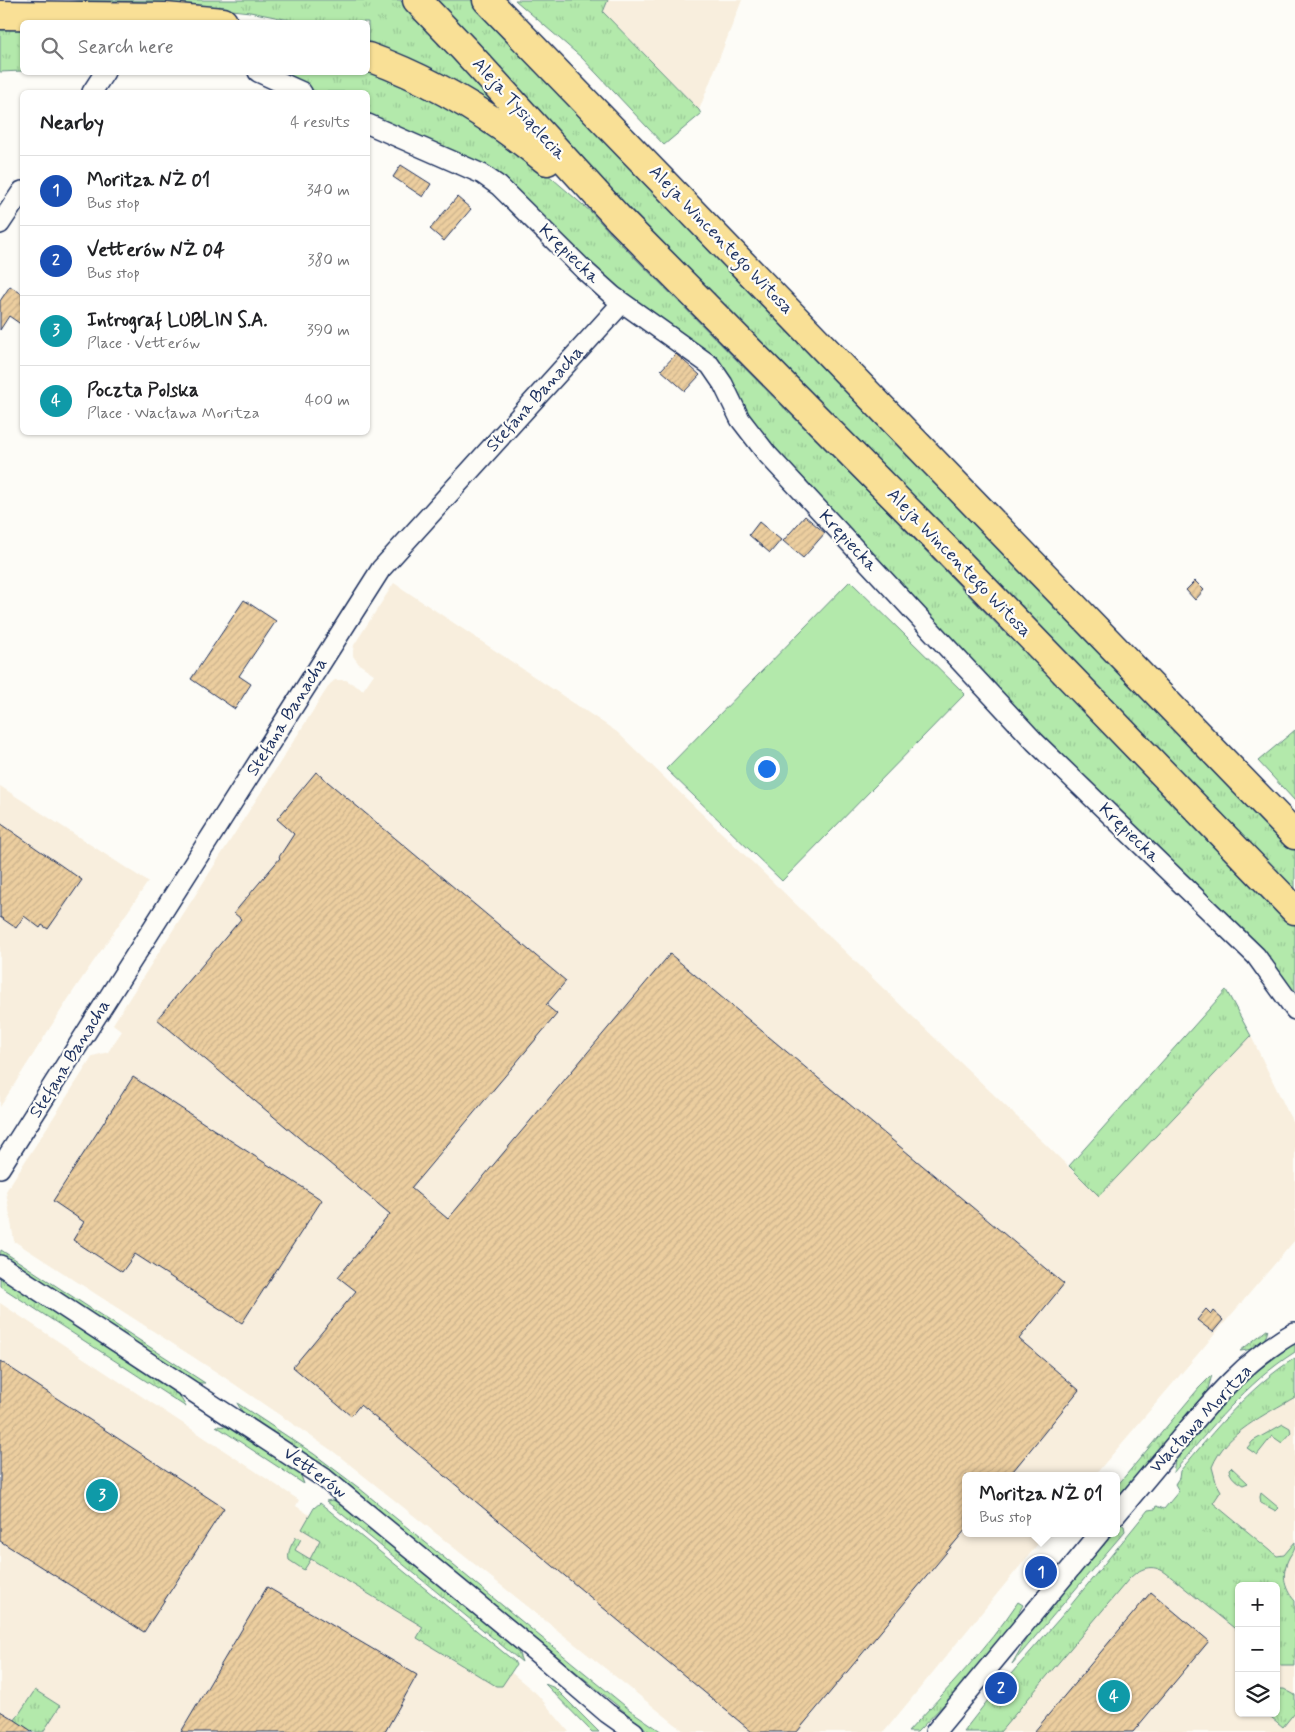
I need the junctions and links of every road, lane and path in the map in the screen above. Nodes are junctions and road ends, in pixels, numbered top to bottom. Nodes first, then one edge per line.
1 (416, 0) edge
2 (487, 0) edge
3 (0, 15) edge
4 (193, 20) edge
5 (370, 58) edge
6 (102, 75) edge
7 (265, 75) edge
8 (93, 90) edge
9 (298, 90) edge
10 (370, 125) edge
11 (20, 194) edge
12 (620, 220) junction
13 (0, 224) edge
14 (622, 303) junction
15 (1295, 835) edge
16 (1295, 910) edge
17 (1295, 1010) edge
18 (0, 1168) edge
19 (0, 1265) edge
20 (1295, 1332) edge
21 (1120, 1510) edge
22 (1097, 1537) edge
23 (607, 1713) junction
24 (622, 1732) edge
25 (634, 1732) edge
26 (934, 1732) edge

1 - 12 main road, Aleja Tysiąclecia
2 - 15 main road, Aleja Wincentego Witosa
3 - 4 main road
5 - 12 main road
6 - 8 street
7 - 9 street
10 - 14 street, Krępiecka
11 - 13 street
12 - 16 main road, Aleja Wincentego Witosa
14 - 17 street, Krępiecka
14 - 18 street, Stefana Banacha
19 - 23 street, Vetterów
20 - 21 street, Wacława Moritza
22 - 26 street
23 - 24 street, Vetterów
23 - 25 street, Vetterów

